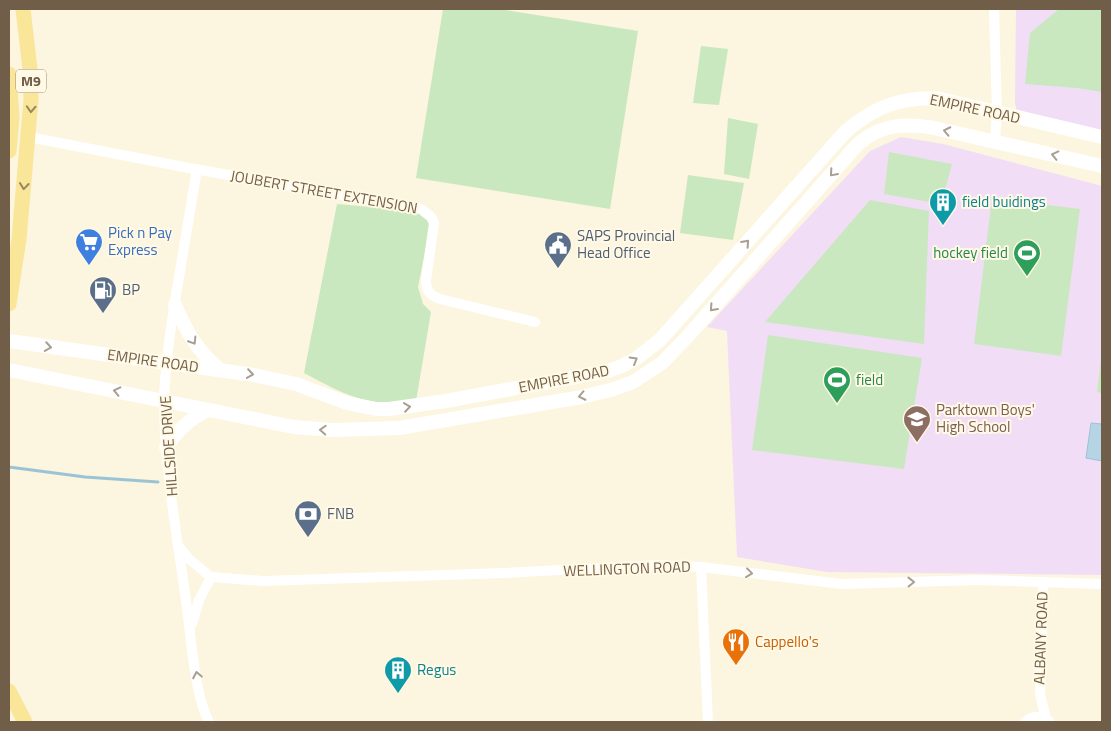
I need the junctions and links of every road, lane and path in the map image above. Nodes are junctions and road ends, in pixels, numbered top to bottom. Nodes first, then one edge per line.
1 (23, 9) edge
2 (994, 9) edge
3 (9, 74) edge
4 (997, 114) junction
5 (29, 137) junction
6 (1102, 137) edge
7 (995, 141) junction
8 (9, 151) edge
9 (1102, 166) edge
10 (197, 169) junction
11 (9, 304) edge
12 (174, 305) junction
13 (535, 322) dead end
14 (9, 341) edge
15 (167, 363) junction
16 (9, 370) edge
17 (220, 370) junction
18 (164, 402) junction
19 (208, 410) junction
20 (166, 447) junction
21 (179, 548) junction
22 (701, 567) junction
23 (211, 577) junction
24 (1043, 582) junction
25 (1102, 584) edge
26 (191, 639) junction
27 (9, 691) edge
28 (1040, 694) junction
29 (1028, 720) edge
30 (1048, 720) edge
31 (25, 722) edge
32 (209, 722) edge
33 (708, 722) edge

1 -> 5 main road, M9
2 - 4 street
3 - 8 main road, M9
4 - 6 main road, EMPIRE ROAD
4 - 7 street
17 -> 4 main road, EMPIRE ROAD
5 - 10 street, JOUBERT STREET EXTENSION
5 -> 11 main road, M9
9 -> 7 main road, EMPIRE ROAD
7 -> 19 main road, EMPIRE ROAD
10 - 12 street, HILLSIDE DRIVE
10 - 13 street, JOUBERT STREET EXTENSION
12 - 15 street, HILLSIDE DRIVE
12 -> 17 main road
14 -> 15 main road, EMPIRE ROAD
15 - 17 main road, EMPIRE ROAD
15 - 18 street, HILLSIDE DRIVE
18 -> 16 main road, EMPIRE ROAD
18 - 19 main road, EMPIRE ROAD
18 - 20 street, HILLSIDE DRIVE
19 - 20 main road
20 - 21 street, HILLSIDE DRIVE
21 - 23 street
21 - 26 street, HILLSIDE DRIVE
22 - 23 street, WELLINGTON ROAD
22 -> 24 street, WELLINGTON ROAD
22 - 33 street
23 - 26 street
24 - 25 street, WELLINGTON ROAD
24 - 28 street, ALBANY ROAD
32 -> 26 street, HILLSIDE DRIVE
27 - 31 main road
28 - 29 street, ALBANY ROAD
28 - 30 street, ALBANY ROAD
29 - 30 street

